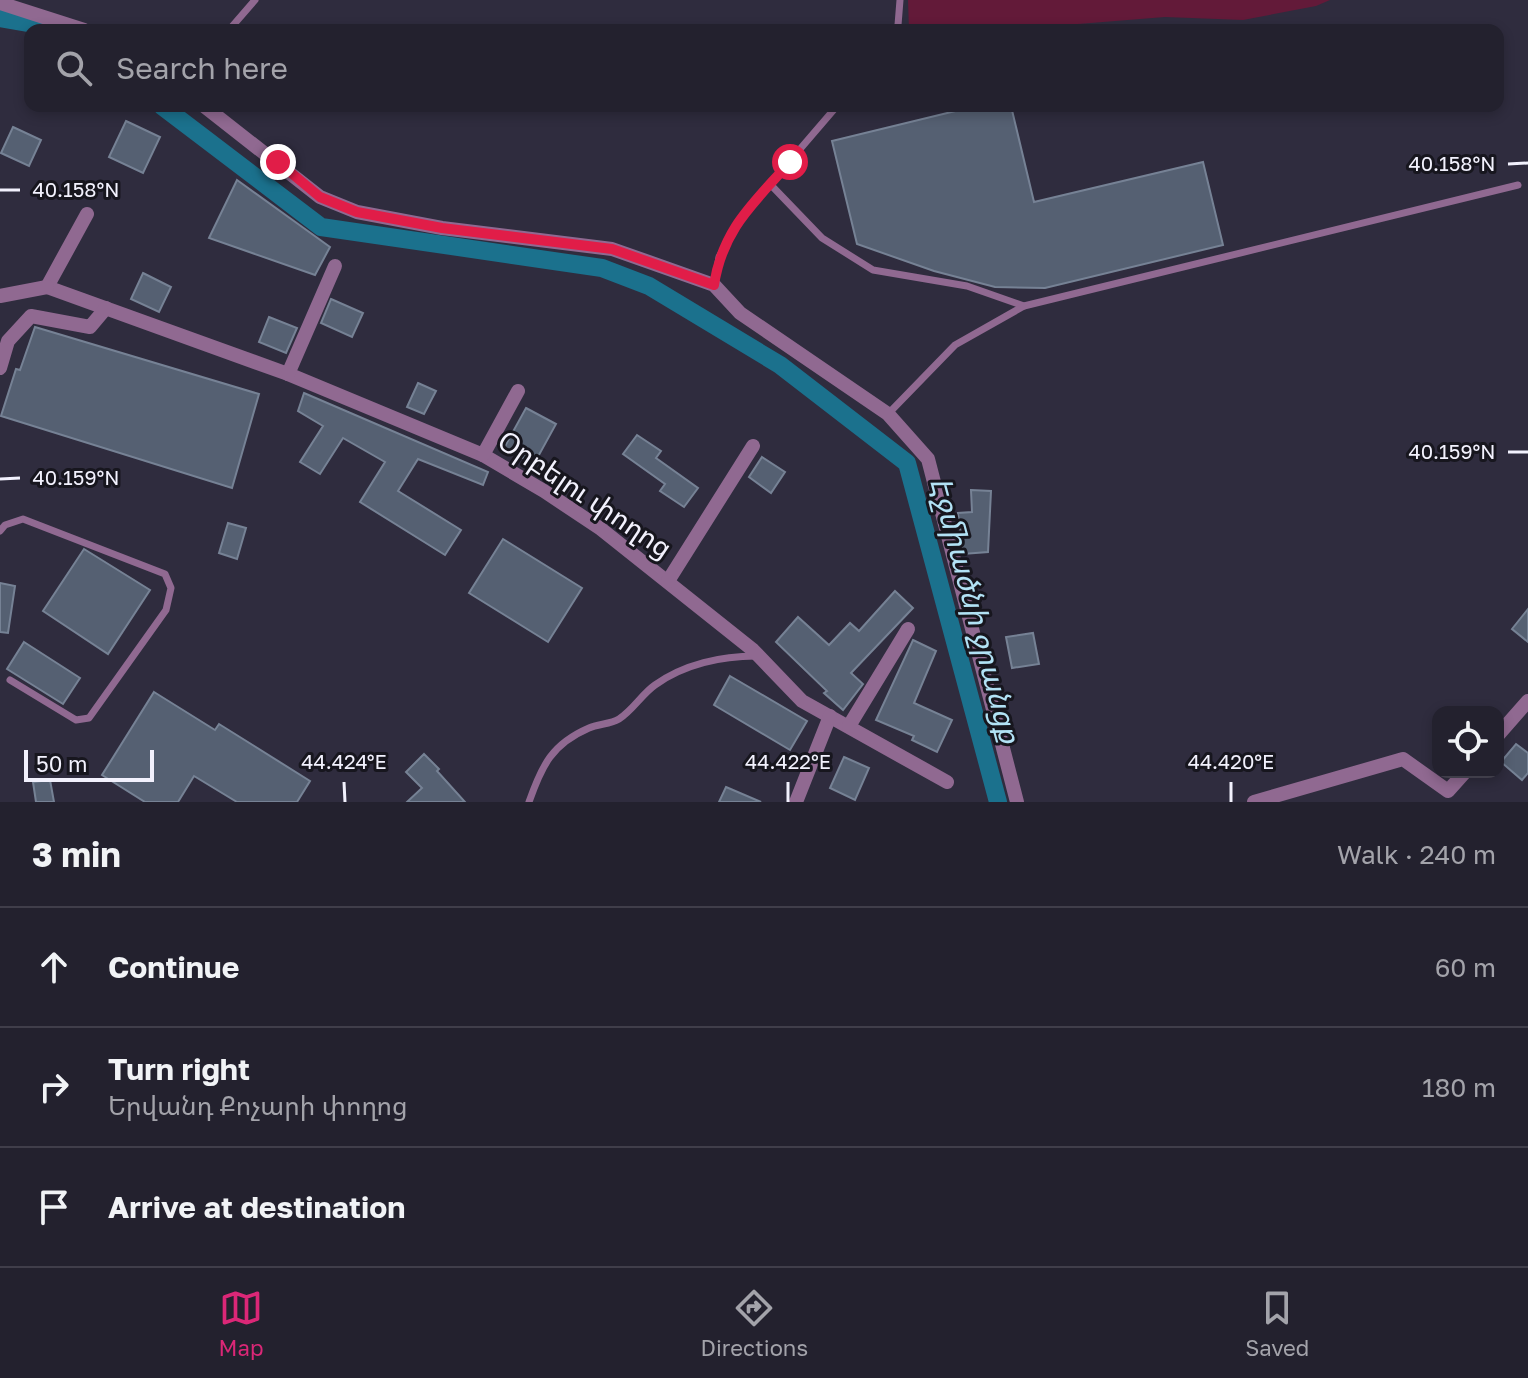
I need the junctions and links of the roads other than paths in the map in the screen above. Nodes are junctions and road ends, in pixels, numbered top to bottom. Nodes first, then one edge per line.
1 (255, 0) edge
2 (900, 0) edge
3 (0, 3) edge
4 (65, 24) edge
5 (234, 24) edge
6 (898, 24) edge
7 (212, 112) edge
8 (832, 112) edge
9 (770, 184) junction
10 (1518, 185) dead end
11 (87, 214) dead end
12 (335, 266) dead end
13 (714, 285) junction
14 (47, 287) junction
15 (0, 296) edge
16 (1024, 306) junction
17 (106, 308) junction
18 (0, 368) edge
19 (288, 374) junction
20 (518, 391) dead end
21 (888, 414) junction
22 (753, 446) dead end
23 (483, 455) junction
24 (0, 531) edge
25 (668, 581) junction
26 (908, 629) dead end
27 (756, 656) junction
28 (10, 680) dead end
29 (1528, 701) edge
30 (830, 716) junction
31 (849, 726) junction
32 (1504, 728) edge
33 (1460, 778) edge
34 (947, 782) dead end
35 (529, 802) edge
36 (796, 802) edge
37 (1017, 802) edge
38 (1254, 802) edge

1 - 5 lane
2 - 6 lane
3 - 4 street
7 - 13 street
8 - 9 lane
9 - 13 lane
9 - 16 lane
10 - 16 lane
11 - 14 street
12 - 19 street
13 - 21 street
14 - 15 street
14 - 17 street, Օրբելու փողոց
16 - 21 lane
17 - 18 street
17 - 19 street, Օրբելու փողոց
19 - 23 street, Օրբելու փողոց
20 - 23 street
21 - 37 street
22 - 25 street
23 - 25 street, Օրբելու փողոց
24 - 28 lane
25 - 27 street, Օրբելու փողոց
26 - 31 street
27 - 30 street, Օրբելու փողոց
27 - 35 lane
29 - 32 street
30 - 31 street, Օրբելու փողոց
30 - 36 street
31 - 34 street, Օրբելու փողոց
33 - 38 street

